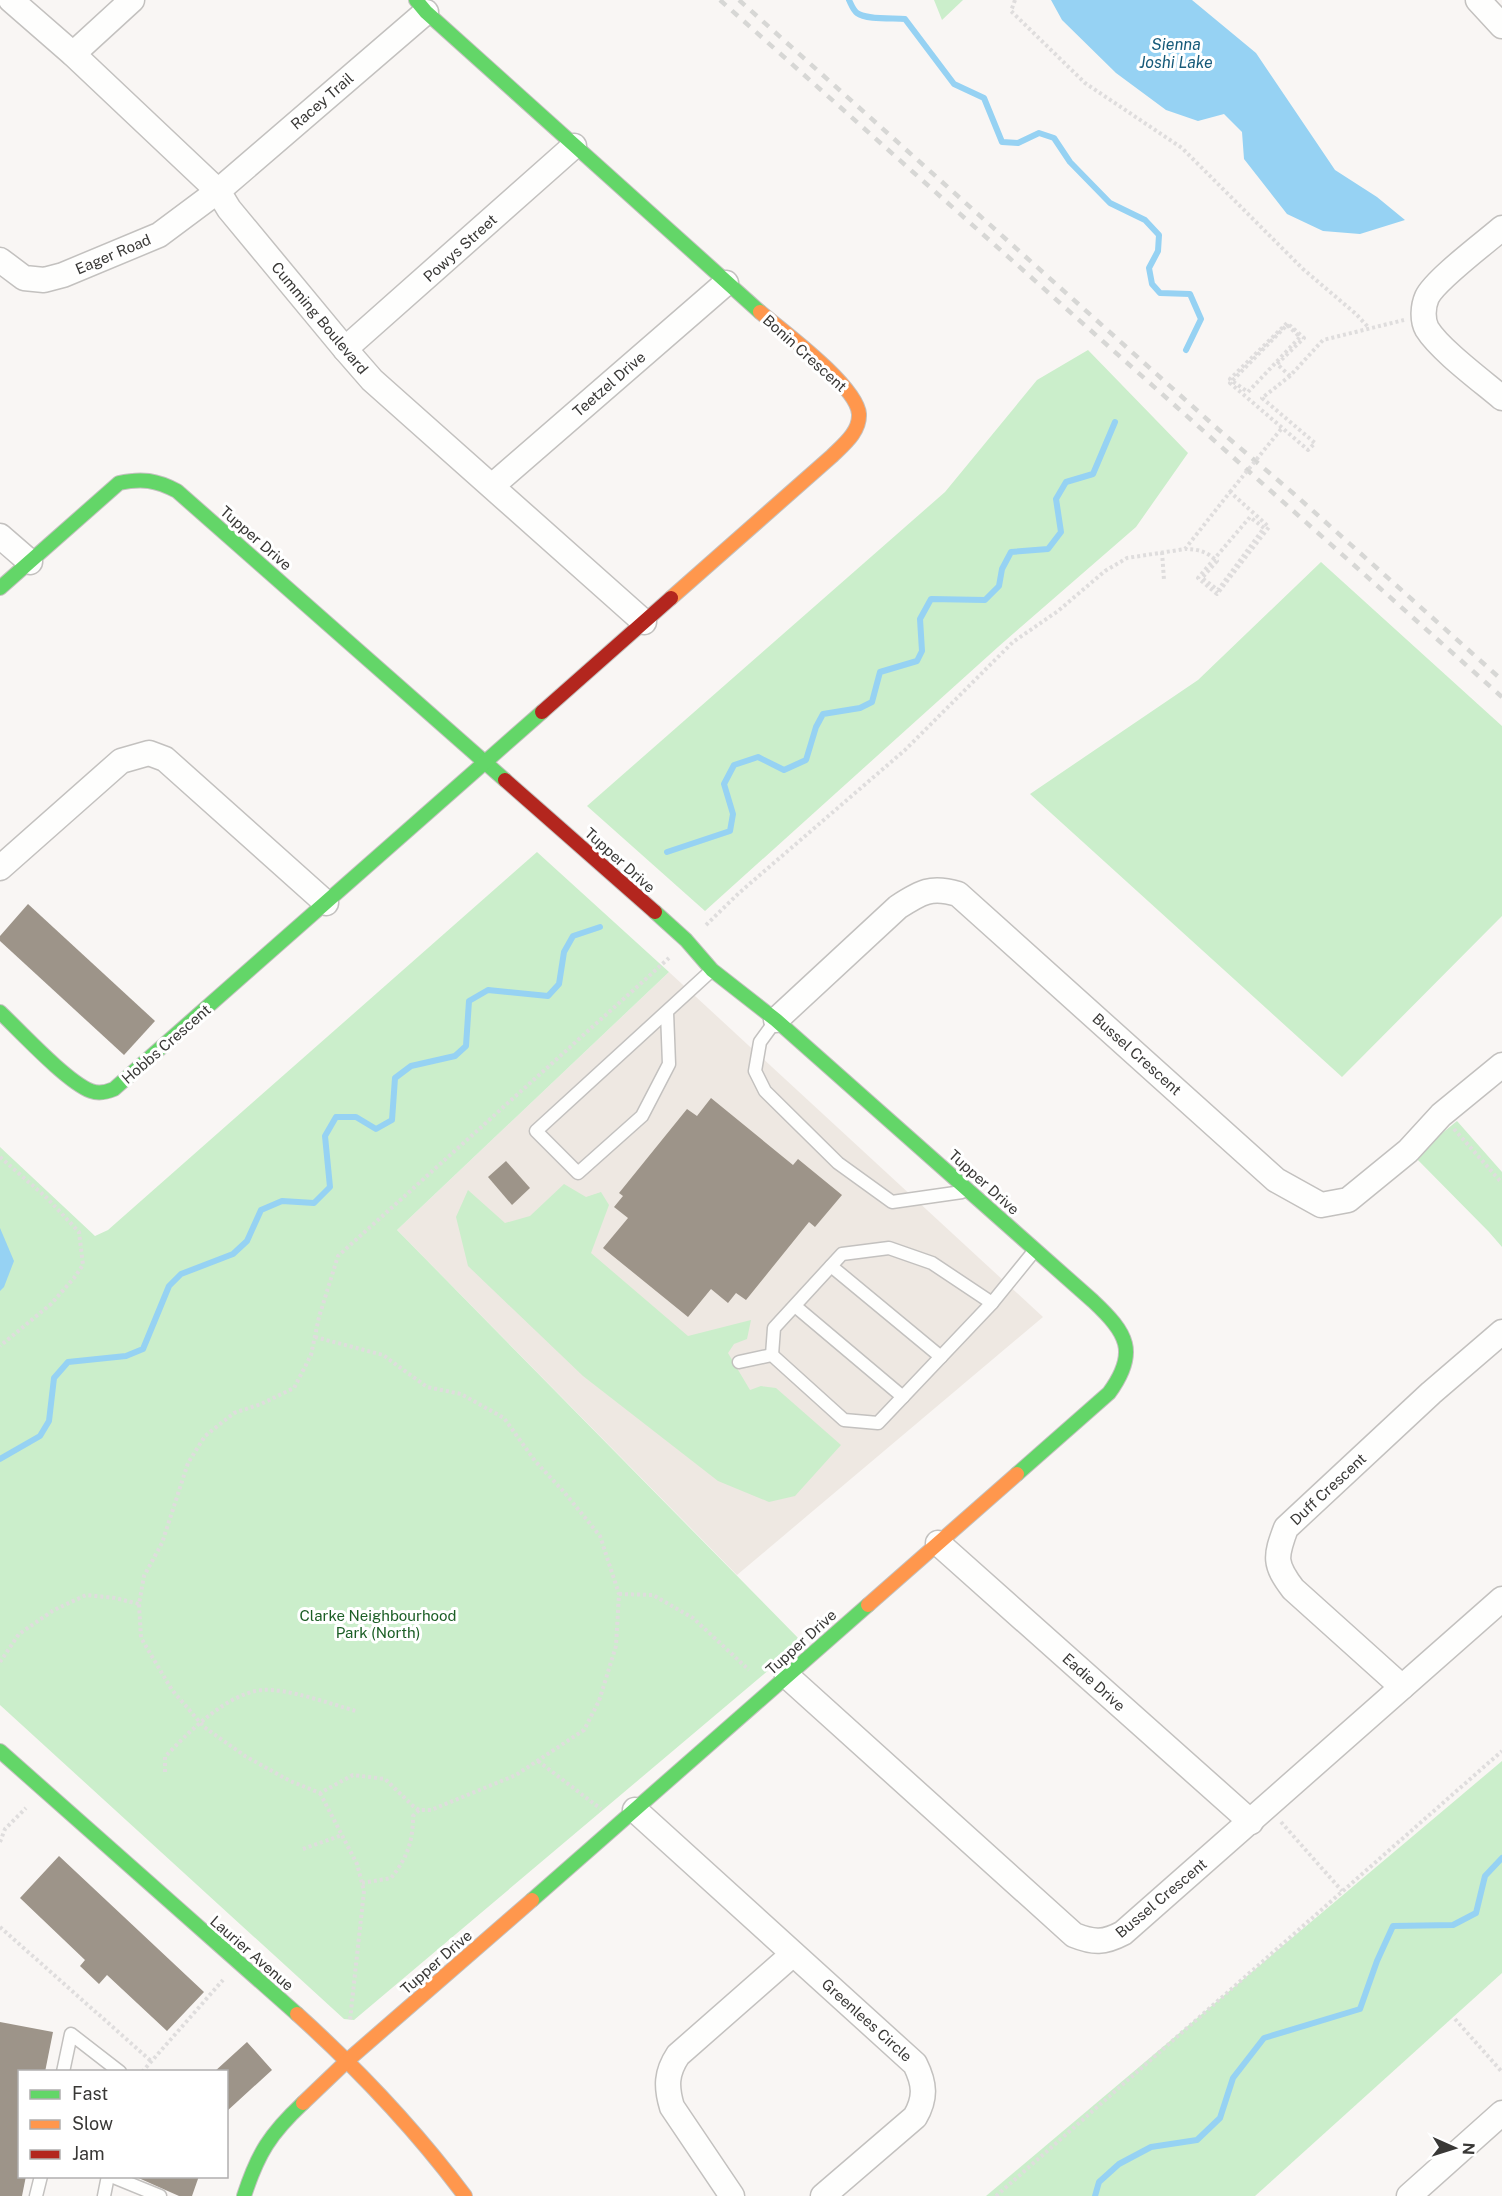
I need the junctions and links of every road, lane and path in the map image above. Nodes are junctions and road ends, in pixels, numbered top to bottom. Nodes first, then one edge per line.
1 (11, 0) edge
2 (132, 0) edge
3 (1015, 0) edge
4 (1478, 0) edge
5 (421, 6) edge
6 (1502, 26) edge
7 (73, 54) junction
8 (574, 146) junction
9 (218, 191) junction
10 (1502, 228) edge
11 (0, 260) edge
12 (726, 283) junction
13 (1424, 315) junction
14 (1370, 328) junction
15 (345, 350) junction
16 (1290, 376) junction
17 (1232, 381) junction
18 (1502, 398) edge
19 (1282, 428) junction
20 (492, 486) junction
21 (1230, 492) junction
22 (0, 536) edge
23 (1185, 549) junction
24 (1162, 552) junction
25 (1215, 559) junction
26 (30, 562) junction
27 (1164, 580) dead end
28 (0, 588) edge
29 (644, 622) junction
30 (486, 763) junction
31 (0, 868) edge
32 (326, 903) junction
33 (686, 940) junction
34 (712, 970) junction
35 (0, 1012) edge
36 (667, 1012) junction
37 (776, 1020) junction
38 (1502, 1065) edge
39 (1441, 1115) junction
40 (0, 1157) edge
41 (1502, 1183) edge
42 (969, 1191) junction
43 (1035, 1250) junction
44 (831, 1266) junction
45 (992, 1303) junction
46 (795, 1306) junction
47 (1502, 1332) edge
48 (315, 1337) junction
49 (0, 1346) edge
50 (772, 1355) junction
51 (941, 1357) junction
52 (739, 1362) dead end
53 (903, 1397) junction
54 (938, 1543) junction
55 (619, 1594) junction
56 (1502, 1599) edge
57 (139, 1604) junction
58 (0, 1662) edge
59 (749, 1670) dead end
60 (787, 1677) junction
61 (1402, 1687) junction
62 (356, 1711) dead end
63 (201, 1724) junction
64 (0, 1751) edge
65 (1502, 1751) edge
66 (538, 1761) junction
67 (165, 1772) dead end
68 (42, 1790) junction
69 (320, 1793) junction
70 (419, 1810) junction
71 (628, 1817) junction
72 (1251, 1822) junction
73 (1281, 1822) dead end
74 (343, 1835) junction
75 (0, 1842) edge
76 (303, 1849) dead end
77 (362, 1883) junction
78 (1342, 1891) junction
79 (0, 1927) edge
80 (793, 1954) junction
81 (239, 1963) junction
82 (1455, 2019) dead end
83 (350, 2020) dead end
84 (348, 2060) junction
85 (151, 2061) junction
86 (63, 2070) edge
87 (117, 2070) edge
88 (144, 2070) edge
89 (1502, 2072) edge
90 (1502, 2113) edge
91 (40, 2178) edge
92 (108, 2178) edge
93 (114, 2178) edge
94 (36, 2196) edge
95 (104, 2196) edge
96 (160, 2196) edge
97 (244, 2196) edge
98 (465, 2196) edge
99 (732, 2196) edge
100 (823, 2196) edge
101 (996, 2196) edge
102 (1409, 2196) edge

1 - 7 street, Cumming Boulevard
2 - 7 street
3 - 14 path
4 - 6 street
5 - 8 street, Bonin Crescent
5 - 9 street, Racey Trail
7 - 9 street, Cumming Boulevard
8 - 12 street, Bonin Crescent
8 - 15 street, Powys Street
9 - 11 street, Eager Road
9 - 15 street, Cumming Boulevard
10 - 13 street
12 - 20 street, Teetzel Drive
12 - 29 street, Bonin Crescent
13 - 14 path
13 - 18 street
14 - 16 path
15 - 20 street, Cumming Boulevard
16 - 17 path
16 - 19 path
17 - 17 path
17 - 19 path
19 - 21 path, bridge
20 - 29 street, Cumming Boulevard
21 - 23 path
21 - 25 path
22 - 26 street
23 - 24 path
23 - 25 path
24 - 27 path
24 - 33 path
25 - 25 path
26 - 28 street, Tupper Drive
26 - 30 street, Tupper Drive
29 - 30 street, Bonin Crescent
30 - 32 street, Hobbs Crescent
30 - 33 street, Tupper Drive
31 - 32 street
32 - 35 street, Hobbs Crescent
33 - 34 street, Tupper Drive
33 - 48 path
34 - 36 lane
34 - 37 street, Tupper Drive
36 - 36 lane
37 - 39 street, Bussel Crescent
37 - 42 street, Tupper Drive
37 - 42 lane
38 - 39 street, Bussel Crescent
39 - 41 path
40 - 49 path
42 - 43 street, Tupper Drive
43 - 45 lane
43 - 54 street, Tupper Drive
44 - 45 lane
44 - 46 lane
44 - 51 lane
45 - 51 lane
46 - 50 lane
46 - 53 lane
47 - 61 street, Duff Crescent
48 - 55 path
48 - 57 path
50 - 52 lane
50 - 53 lane
51 - 53 lane
54 - 60 street, Tupper Drive
54 - 72 street, Eadie Drive
55 - 59 path
55 - 66 path
56 - 61 street, Bussel Crescent
57 - 58 path
57 - 63 path
60 - 71 street, Tupper Drive
60 - 72 street, Bussel Crescent
61 - 72 street, Bussel Crescent
62 - 63 path
63 - 67 path
63 - 69 path
64 - 68 street, Laurier Avenue
65 - 78 path
66 - 70 path
66 - 71 path
68 - 75 path
68 - 81 street, Laurier Avenue
69 - 70 path
69 - 74 path
70 - 77 path
71 - 80 street, Greenlees Circle
71 - 84 street, Tupper Drive
73 - 78 path
74 - 76 path
74 - 77 path
77 - 83 path
78 - 101 path
79 - 85 path
80 - 99 street
80 - 100 street, Greenlees Circle
81 - 84 street, Laurier Avenue
81 - 85 path
82 - 89 path
84 - 97 street, Tupper Drive
84 - 98 street, Laurier Avenue
85 - 88 path
86 - 87 lane
90 - 102 street
91 - 94 lane
92 - 95 lane
93 - 96 lane

